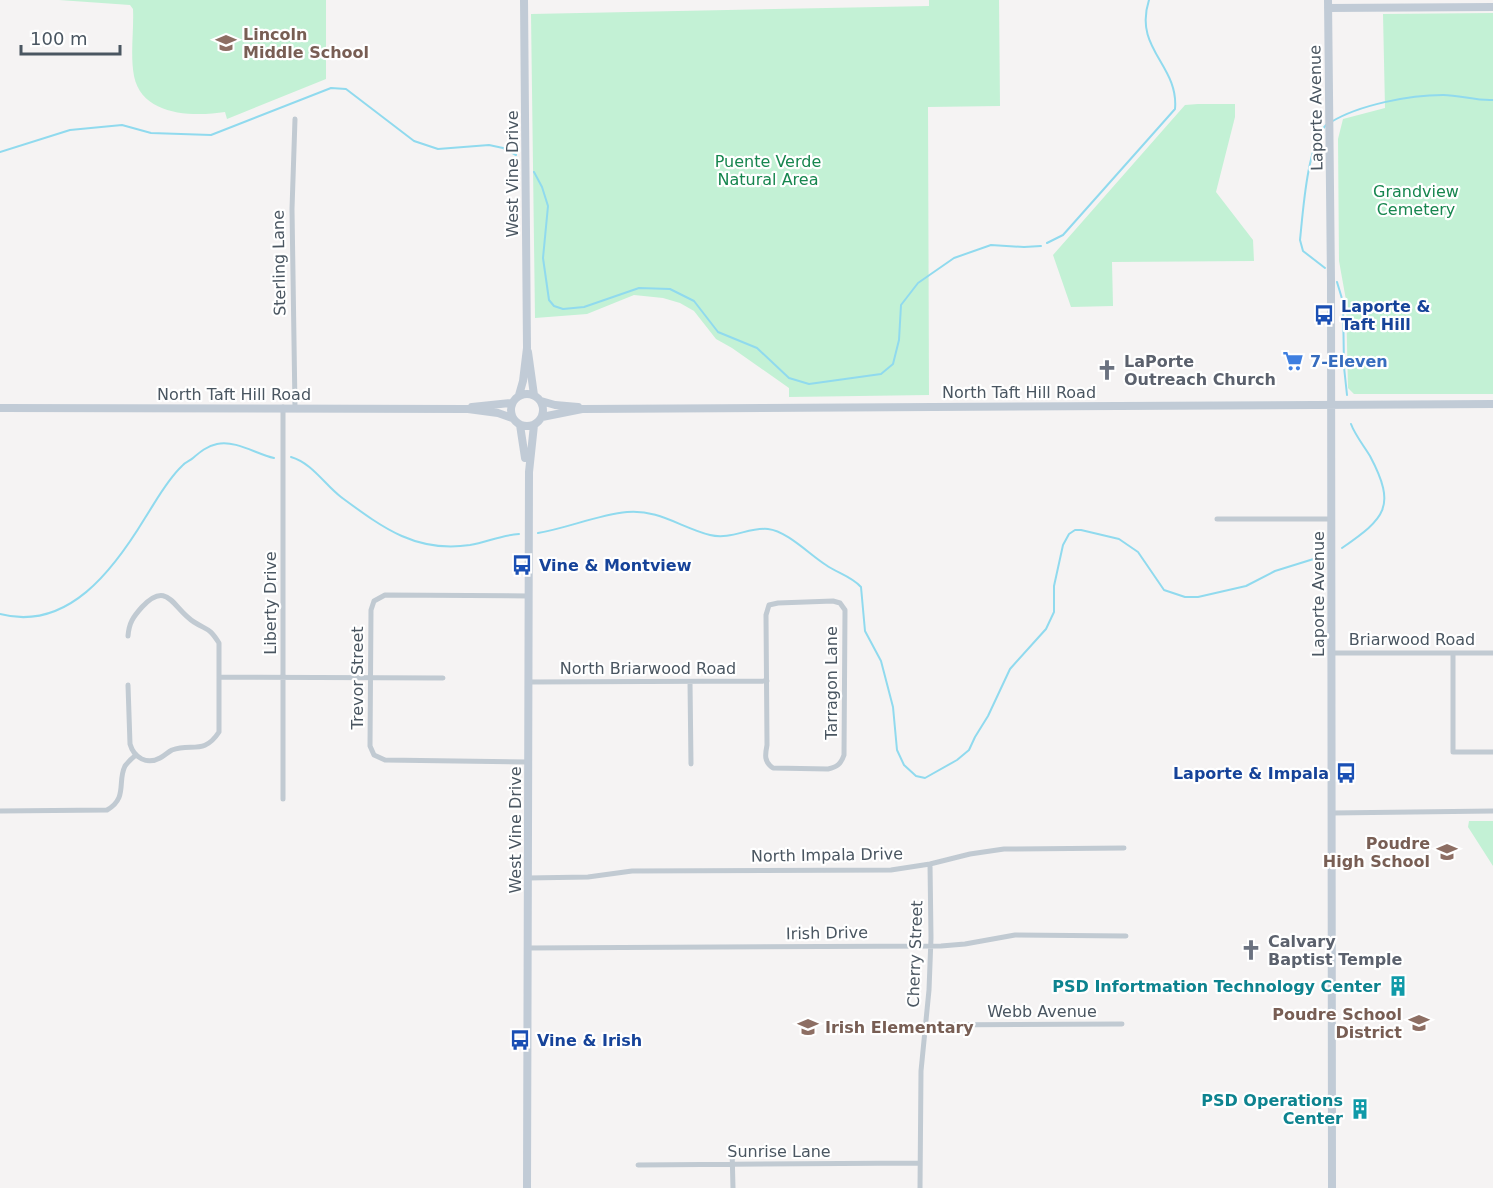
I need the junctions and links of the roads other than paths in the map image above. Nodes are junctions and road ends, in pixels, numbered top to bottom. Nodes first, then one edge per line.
1 (524, 0) edge
2 (1328, 4) edge
3 (1493, 7) edge
4 (295, 119) dead end
5 (527, 348) junction
6 (519, 395) junction
7 (534, 395) junction
8 (541, 401) junction
9 (511, 403) junction
10 (1493, 404) edge
11 (1331, 405) junction
12 (283, 407) junction
13 (296, 407) junction
14 (0, 408) edge
15 (468, 409) junction
16 (582, 409) junction
17 (542, 417) junction
18 (512, 418) junction
19 (534, 424) junction
20 (520, 425) junction
21 (529, 472) junction
22 (1217, 519) dead end
23 (1331, 519) junction
24 (529, 596) junction
25 (128, 636) dead end
26 (1331, 653) junction
27 (1453, 653) junction
28 (1493, 653) edge
29 (284, 676) junction
30 (219, 677) junction
31 (370, 677) junction
32 (442, 678) dead end
33 (767, 681) junction
34 (529, 682) junction
35 (690, 682) junction
36 (128, 685) dead end
37 (1493, 752) edge
38 (135, 755) junction
39 (529, 762) junction
40 (691, 764) dead end
41 (283, 799) dead end
42 (0, 811) edge
43 (1493, 811) edge
44 (1332, 813) junction
45 (1124, 848) dead end
46 (930, 864) junction
47 (528, 878) junction
48 (1126, 936) dead end
49 (931, 946) junction
50 (528, 948) junction
51 (1122, 1024) dead end
52 (926, 1025) junction
53 (732, 1149) dead end
54 (920, 1163) junction
55 (732, 1165) junction
56 (638, 1166) dead end
57 (527, 1188) edge
58 (733, 1188) edge
59 (920, 1188) edge
60 (1332, 1188) edge

1 - 5 street, West Vine Drive
2 - 3 street
2 - 11 street, Laporte Avenue
4 - 13 street, Sterling Lane
5 - 6 street, West Vine Drive
5 - 7 street, West Vine Drive
6 - 7 street
6 - 9 street
7 - 8 street
8 - 16 street, North Taft Hill Road
8 - 17 street
9 - 15 street, North Taft Hill Road
9 - 18 street
10 - 11 street, North Taft Hill Road
11 - 16 street, North Taft Hill Road
11 - 23 street, Laporte Avenue
12 - 13 street, North Taft Hill Road
12 - 14 street, North Taft Hill Road
12 - 29 street, Liberty Drive
13 - 15 street, North Taft Hill Road
15 - 18 street, North Taft Hill Road
16 - 17 street, North Taft Hill Road
17 - 19 street
18 - 20 street
19 - 20 street
19 - 21 street, West Vine Drive
20 - 21 street, West Vine Drive
21 - 24 street, West Vine Drive
22 - 23 street
23 - 26 street, Laporte Avenue
24 - 31 street, Trevor Street
24 - 34 street, West Vine Drive
25 - 30 street
26 - 27 street, Briarwood Road
26 - 44 street, Laporte Avenue
27 - 28 street, Briarwood Road
27 - 37 street
29 - 30 street
29 - 31 street
29 - 41 street, Liberty Drive
30 - 38 street
31 - 32 street
31 - 39 street, Trevor Street
33 - 33 street, Tarragon Lane
33 - 35 street, North Briarwood Road
34 - 35 street, North Briarwood Road
34 - 39 street, West Vine Drive
35 - 40 street
36 - 38 street
38 - 42 street
39 - 47 street, West Vine Drive
43 - 44 street
44 - 60 street, Laporte Avenue
45 - 46 street, North Impala Drive
46 - 47 street, North Impala Drive
46 - 49 street, Cherry Street
47 - 50 street, West Vine Drive
48 - 49 street, Irish Drive
49 - 50 street, Irish Drive
49 - 52 street, Cherry Street
50 - 57 street, West Vine Drive
51 - 52 street, Webb Avenue
52 - 54 street, Cherry Street
53 - 55 street
54 - 55 street, Sunrise Lane
54 - 59 street, Cherry Street
55 - 56 street, Sunrise Lane
55 - 58 street

